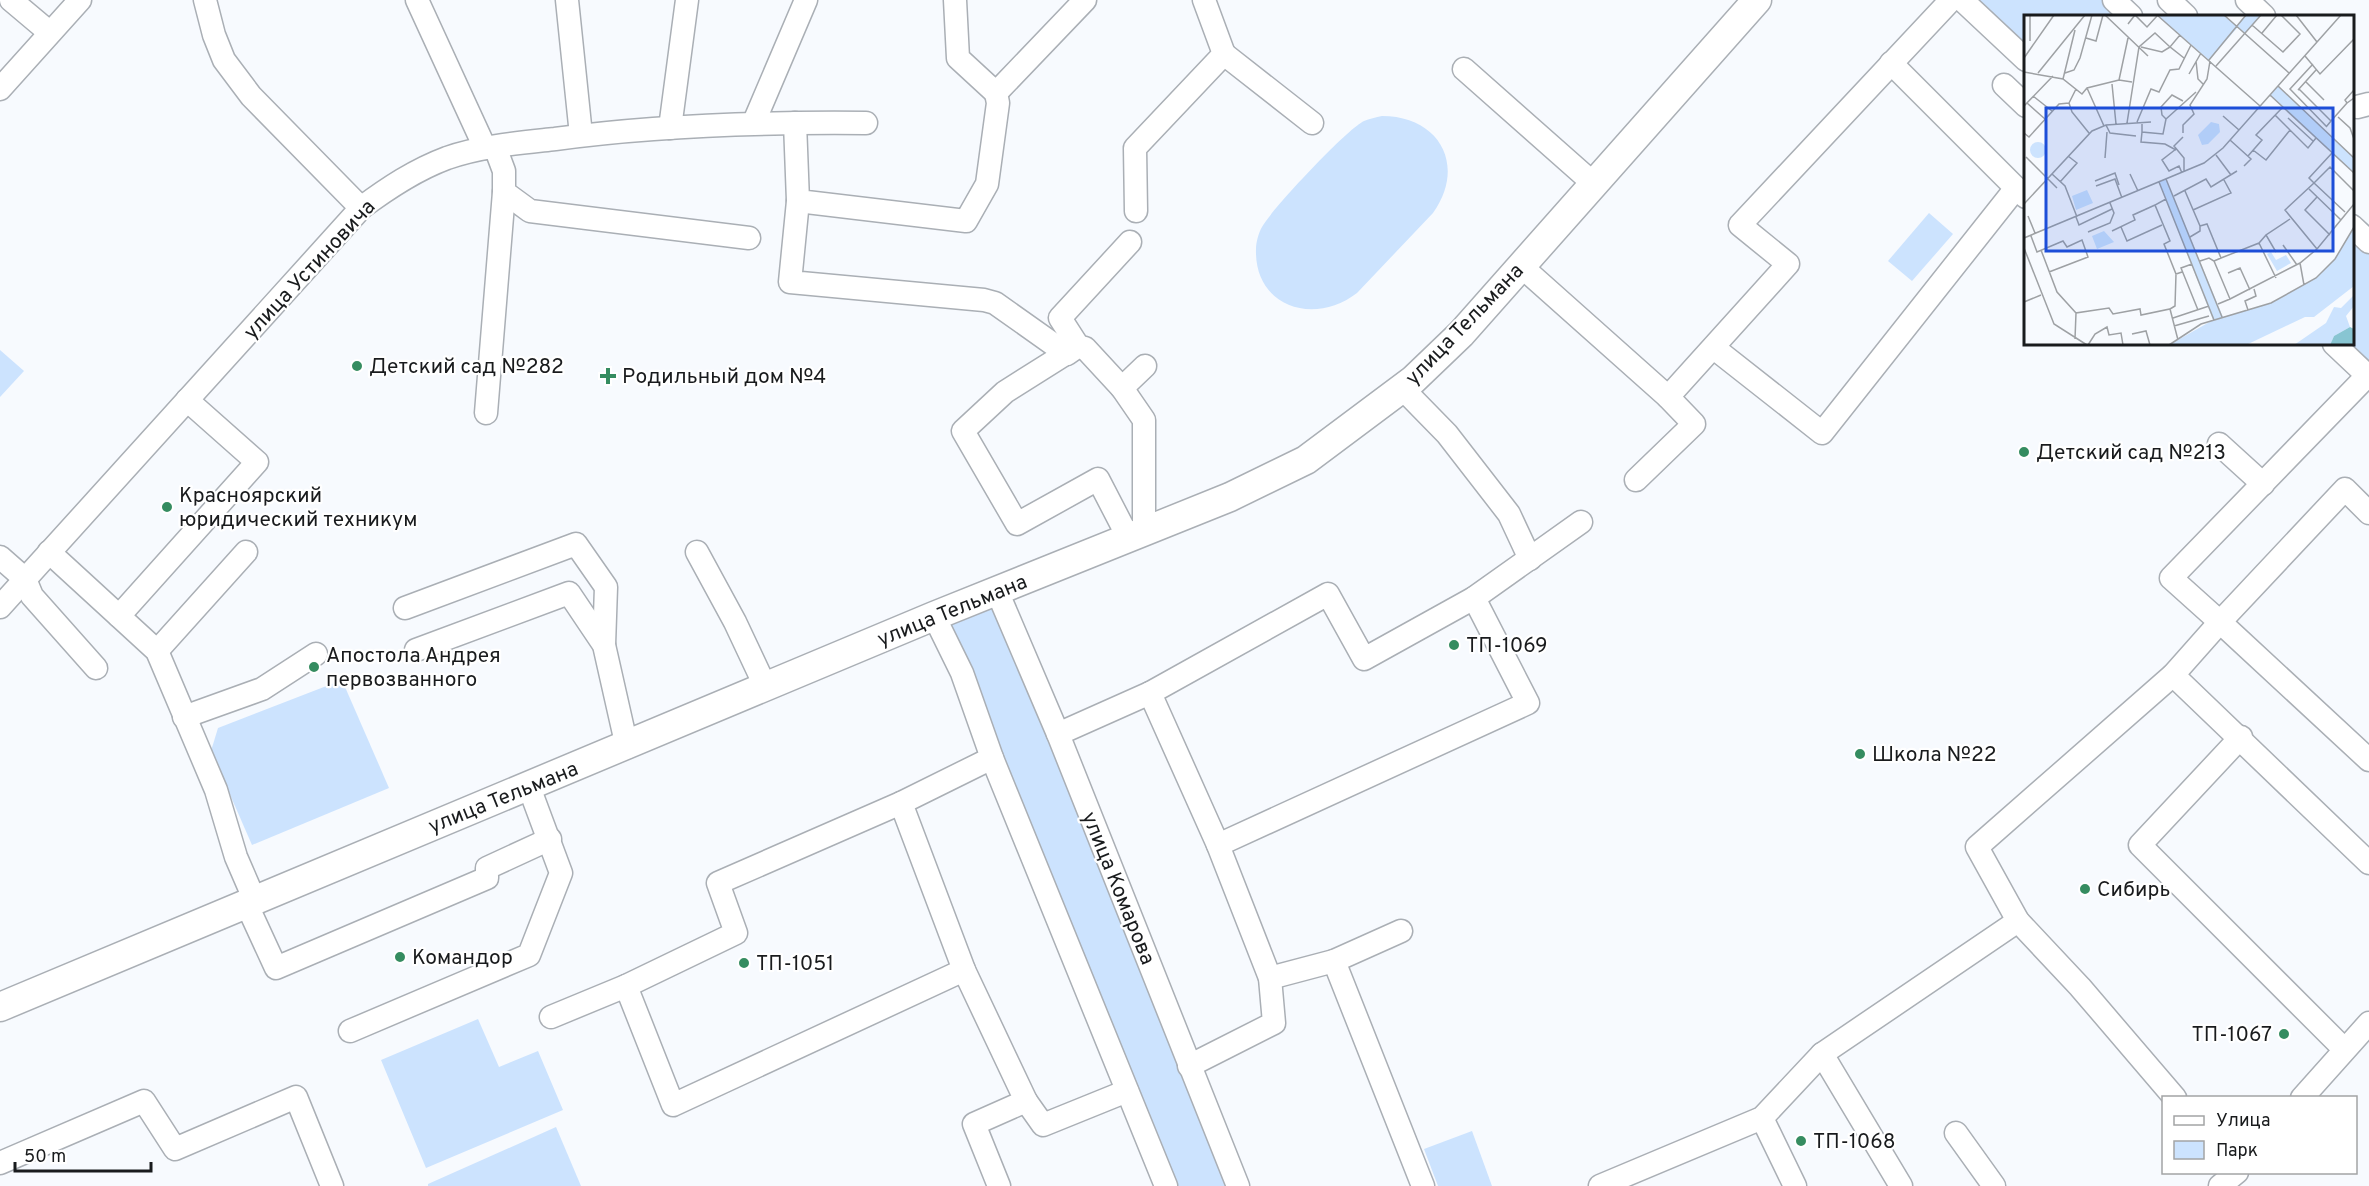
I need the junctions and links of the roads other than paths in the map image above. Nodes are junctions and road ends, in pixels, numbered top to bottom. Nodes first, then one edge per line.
1 (11, 0) edge
2 (81, 0) edge
3 (205, 0) edge
4 (417, 0) edge
5 (567, 0) edge
6 (687, 0) edge
7 (806, 0) edge
8 (955, 0) edge
9 (1085, 0) edge
10 (1203, 0) edge
11 (1757, 0) edge
12 (1951, 0) edge
13 (1962, 0) edge
14 (2114, 0) edge
15 (2169, 0) edge
16 (2247, 0) edge
17 (2130, 15) edge
18 (2185, 15) edge
19 (2263, 15) edge
20 (49, 32) junction
21 (1224, 54) junction
22 (2024, 59) edge
23 (1891, 63) junction
24 (1464, 69) dead end
25 (2004, 85) dead end
26 (0, 89) edge
27 (996, 93) junction
28 (2024, 105) edge
29 (754, 122) junction
30 (795, 123) junction
31 (866, 123) dead end
32 (1312, 123) dead end
33 (670, 128) junction
34 (581, 135) junction
35 (490, 147) junction
36 (1594, 184) junction
37 (504, 192) junction
38 (2021, 192) edge
39 (798, 201) junction
40 (361, 208) junction
41 (1136, 212) dead end
42 (2354, 228) edge
43 (749, 238) dead end
44 (1130, 242) dead end
45 (2369, 242) edge
46 (1521, 266) junction
47 (2335, 345) edge
48 (1714, 348) junction
49 (1073, 350) junction
50 (1145, 366) dead end
51 (2368, 376) edge
52 (1122, 388) junction
53 (1402, 388) junction
54 (1668, 397) junction
55 (188, 400) junction
56 (486, 413) dead end
57 (2219, 444) dead end
58 (1636, 480) dead end
59 (2263, 484) junction
60 (2369, 513) edge
61 (1581, 522) dead end
62 (1136, 533) junction
63 (49, 552) junction
64 (246, 552) dead end
65 (697, 552) dead end
66 (0, 557) edge
67 (1530, 559) junction
68 (25, 579) junction
69 (997, 591) junction
70 (1474, 598) junction
71 (0, 607) edge
72 (405, 608) dead end
73 (119, 616) junction
74 (934, 616) junction
75 (2220, 622) junction
76 (604, 645) junction
77 (416, 650) dead end
78 (157, 651) junction
79 (316, 654) dead end
80 (96, 668) dead end
81 (2173, 675) junction
82 (766, 688) junction
83 (1150, 693) junction
84 (184, 717) junction
85 (1058, 734) junction
86 (2241, 737) junction
87 (627, 747) junction
88 (992, 758) junction
89 (2369, 760) edge
90 (529, 787) junction
91 (901, 803) junction
92 (550, 839) junction
93 (1218, 845) junction
94 (2369, 863) edge
95 (251, 903) junction
96 (2018, 921) junction
97 (1401, 931) dead end
98 (1334, 961) junction
99 (964, 970) junction
100 (1270, 978) junction
101 (626, 986) junction
102 (0, 1007) edge
103 (551, 1017) dead end
104 (2369, 1023) edge
105 (350, 1031) dead end
106 (2344, 1049) junction
107 (1822, 1054) junction
108 (1190, 1066) junction
109 (1127, 1091) junction
110 (2173, 1096) edge
111 (2304, 1096) edge
112 (1026, 1101) junction
113 (1762, 1118) junction
114 (1956, 1133) dead end
115 (0, 1163) edge
116 (2236, 1174) edge
117 (332, 1186) edge
118 (999, 1186) edge
119 (1166, 1186) edge
120 (1238, 1186) edge
121 (1423, 1186) edge
122 (1600, 1186) edge
123 (1795, 1186) edge
124 (1901, 1186) edge
125 (1994, 1186) edge
126 (2220, 1186) edge

1 - 20 street
2 - 20 street
3 - 40 street
4 - 35 street
5 - 34 street
6 - 33 street
7 - 29 street
8 - 27 street
9 - 27 street
10 - 21 street
11 - 36 main road, улица Тельмана
12 - 23 street
13 - 22 street
14 - 17 street
15 - 18 street
16 - 19 street
20 - 26 street
21 - 32 street
21 - 41 street
23 - 38 street
23 - 48 street
24 - 36 street
25 - 28 street
27 - 39 street
29 - 30 street, улица Устиновича
29 - 33 street, улица Устиновича
30 - 31 street, улица Устиновича
30 - 39 street
33 - 34 street, улица Устиновича
34 - 35 street, улица Устиновича
35 - 37 street
35 - 40 street, улица Устиновича
36 - 46 main road, улица Тельмана
37 - 43 street
37 - 56 street
38 - 48 street
39 - 49 street
40 - 55 street, улица Устиновича
42 - 45 street
44 - 49 street
46 - 53 main road, улица Тельмана
46 - 54 street
47 - 51 street
48 - 54 street
49 - 52 street
49 - 62 street
50 - 52 street
51 - 59 street
52 - 62 street
53 - 62 main road, улица Тельмана
53 - 67 street
54 - 58 street
55 - 63 street, улица Устиновича
55 - 73 street
57 - 59 street
59 - 75 street
60 - 75 street
61 - 67 street
62 - 69 main road, улица Тельмана
63 - 68 street, улица Устиновича
63 - 73 street
64 - 78 street
65 - 82 street
66 - 68 street
67 - 70 street
68 - 71 street, улица Устиновича
68 - 80 street
69 - 74 main road, улица Тельмана
69 - 85 street, улица Комарова
70 - 83 street
70 - 93 street
72 - 76 street
73 - 78 street
74 - 82 main road, улица Тельмана
74 - 88 street
75 - 81 street
75 - 89 street
76 - 77 street
76 - 87 street
78 - 84 street
79 - 84 street
81 - 86 street
81 - 96 street
82 - 87 main road, улица Тельмана
83 - 85 street
83 - 93 street
84 - 95 street
85 - 108 street, улица Комарова
86 - 94 street
86 - 106 street
87 - 90 main road, улица Тельмана
88 - 91 street
88 - 109 street
90 - 92 street
90 - 95 main road, улица Тельмана
91 - 99 street
91 - 101 street
92 - 95 street
92 - 105 street
93 - 100 street
95 - 102 main road, улица Тельмана
96 - 107 street
96 - 110 street
97 - 98 street
98 - 100 street
98 - 121 street
99 - 101 street
99 - 112 street
100 - 108 street
101 - 103 street
104 - 106 street
106 - 111 street
107 - 113 street
107 - 124 street
108 - 120 street, улица Комарова
109 - 112 street
109 - 119 street
112 - 118 street
113 - 122 street
113 - 123 street
114 - 125 street
115 - 117 street
116 - 126 street

